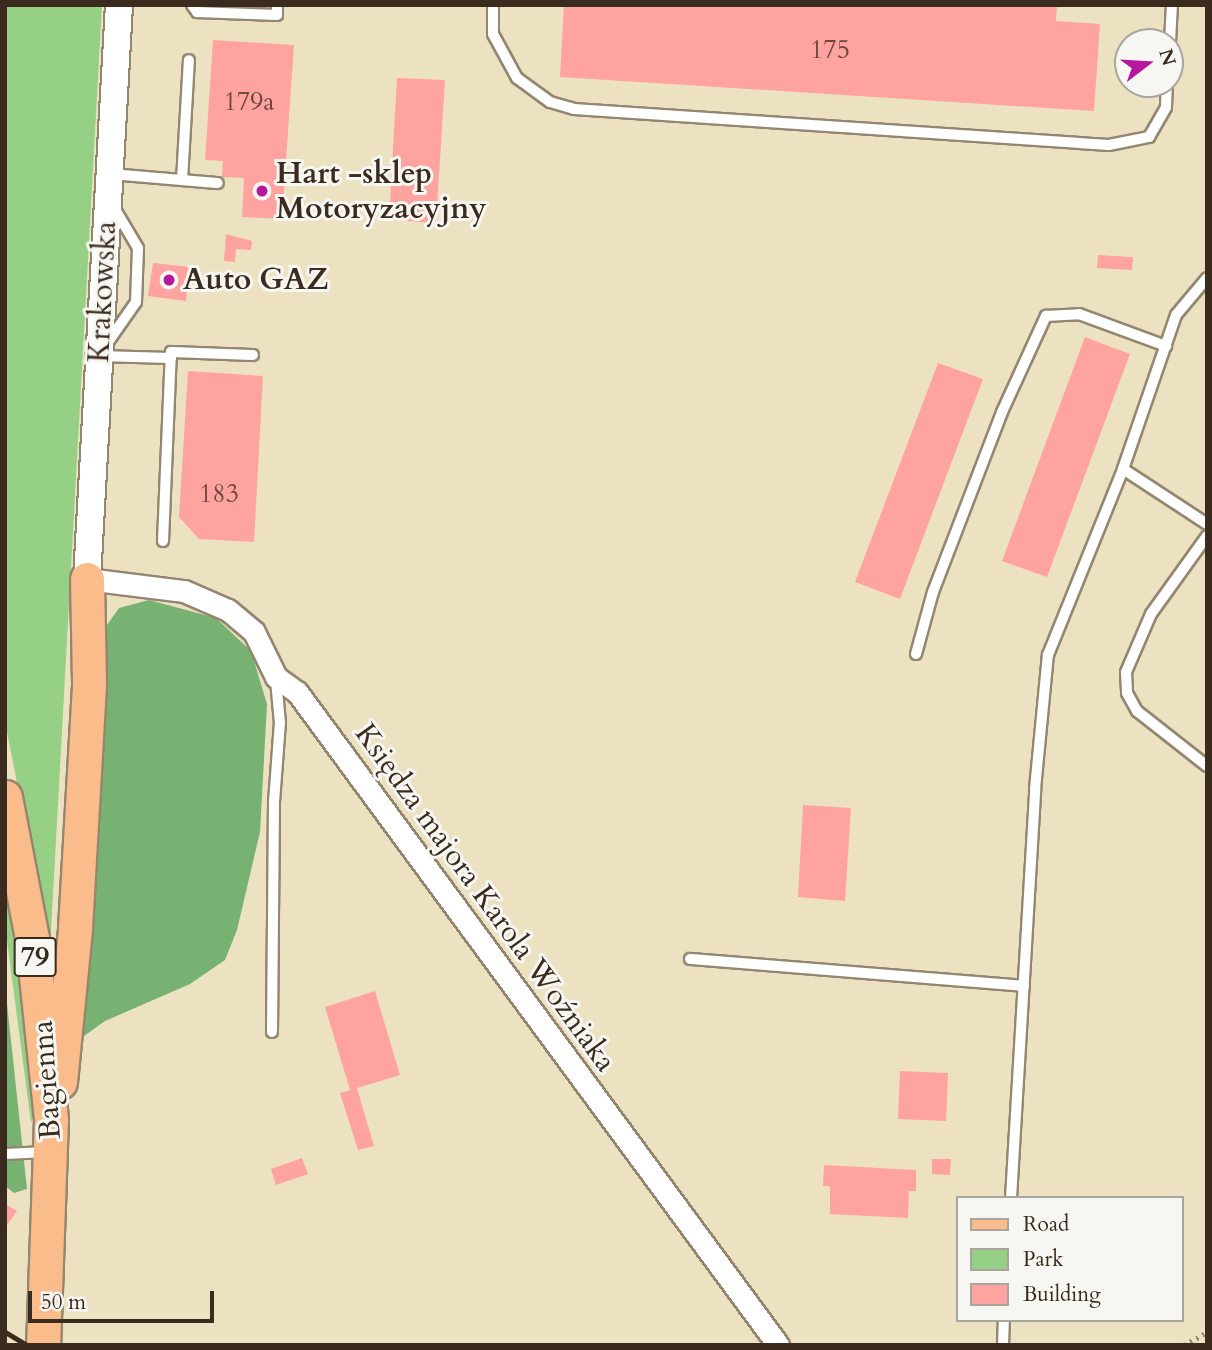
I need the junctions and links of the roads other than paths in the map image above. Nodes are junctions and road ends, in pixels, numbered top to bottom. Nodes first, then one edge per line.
1 (119, 5) edge
2 (192, 5) edge
3 (277, 5) edge
4 (492, 5) edge
5 (1172, 5) edge
6 (1171, 28) edge
7 (189, 60) dead end
8 (1166, 98) edge
9 (182, 180) junction
10 (218, 183) dead end
11 (109, 186) junction
12 (1207, 278) edge
13 (1166, 346) junction
14 (253, 355) dead end
15 (99, 356) junction
16 (171, 358) junction
17 (1123, 469) junction
18 (1207, 524) edge
19 (1207, 536) edge
20 (163, 541) dead end
21 (87, 579) junction
22 (916, 654) dead end
23 (276, 677) junction
24 (1207, 766) edge
25 (5, 797) edge
26 (690, 960) dead end
27 (1024, 986) junction
28 (272, 1032) dead end
29 (51, 1119) junction
30 (52, 1152) junction
31 (5, 1154) edge
32 (1012, 1196) edge
33 (1004, 1322) edge
34 (44, 1334) edge
35 (778, 1345) edge
36 (1003, 1345) edge

1 - 11 street, Krakowska
2 - 3 lane
4 - 8 lane
5 - 6 lane
7 - 9 lane
9 - 10 lane
9 - 11 lane
11 - 15 street, Krakowska
12 - 13 lane
13 - 17 lane
13 - 22 lane
14 - 16 lane
15 - 16 lane
15 - 21 street, Krakowska
16 - 20 lane
17 - 18 lane
17 - 27 lane
19 - 24 lane
21 - 23 street, Księdza majora Karola Woźniaka
21 - 29 main road
23 - 28 lane
23 - 35 street, Księdza majora Karola Woźniaka
25 - 29 main road, Bagienna / 79
26 - 27 lane
27 - 32 lane
29 - 30 main road, Bagienna / 79
30 - 31 lane
30 - 34 main road, Bagienna / 79
33 - 36 lane

